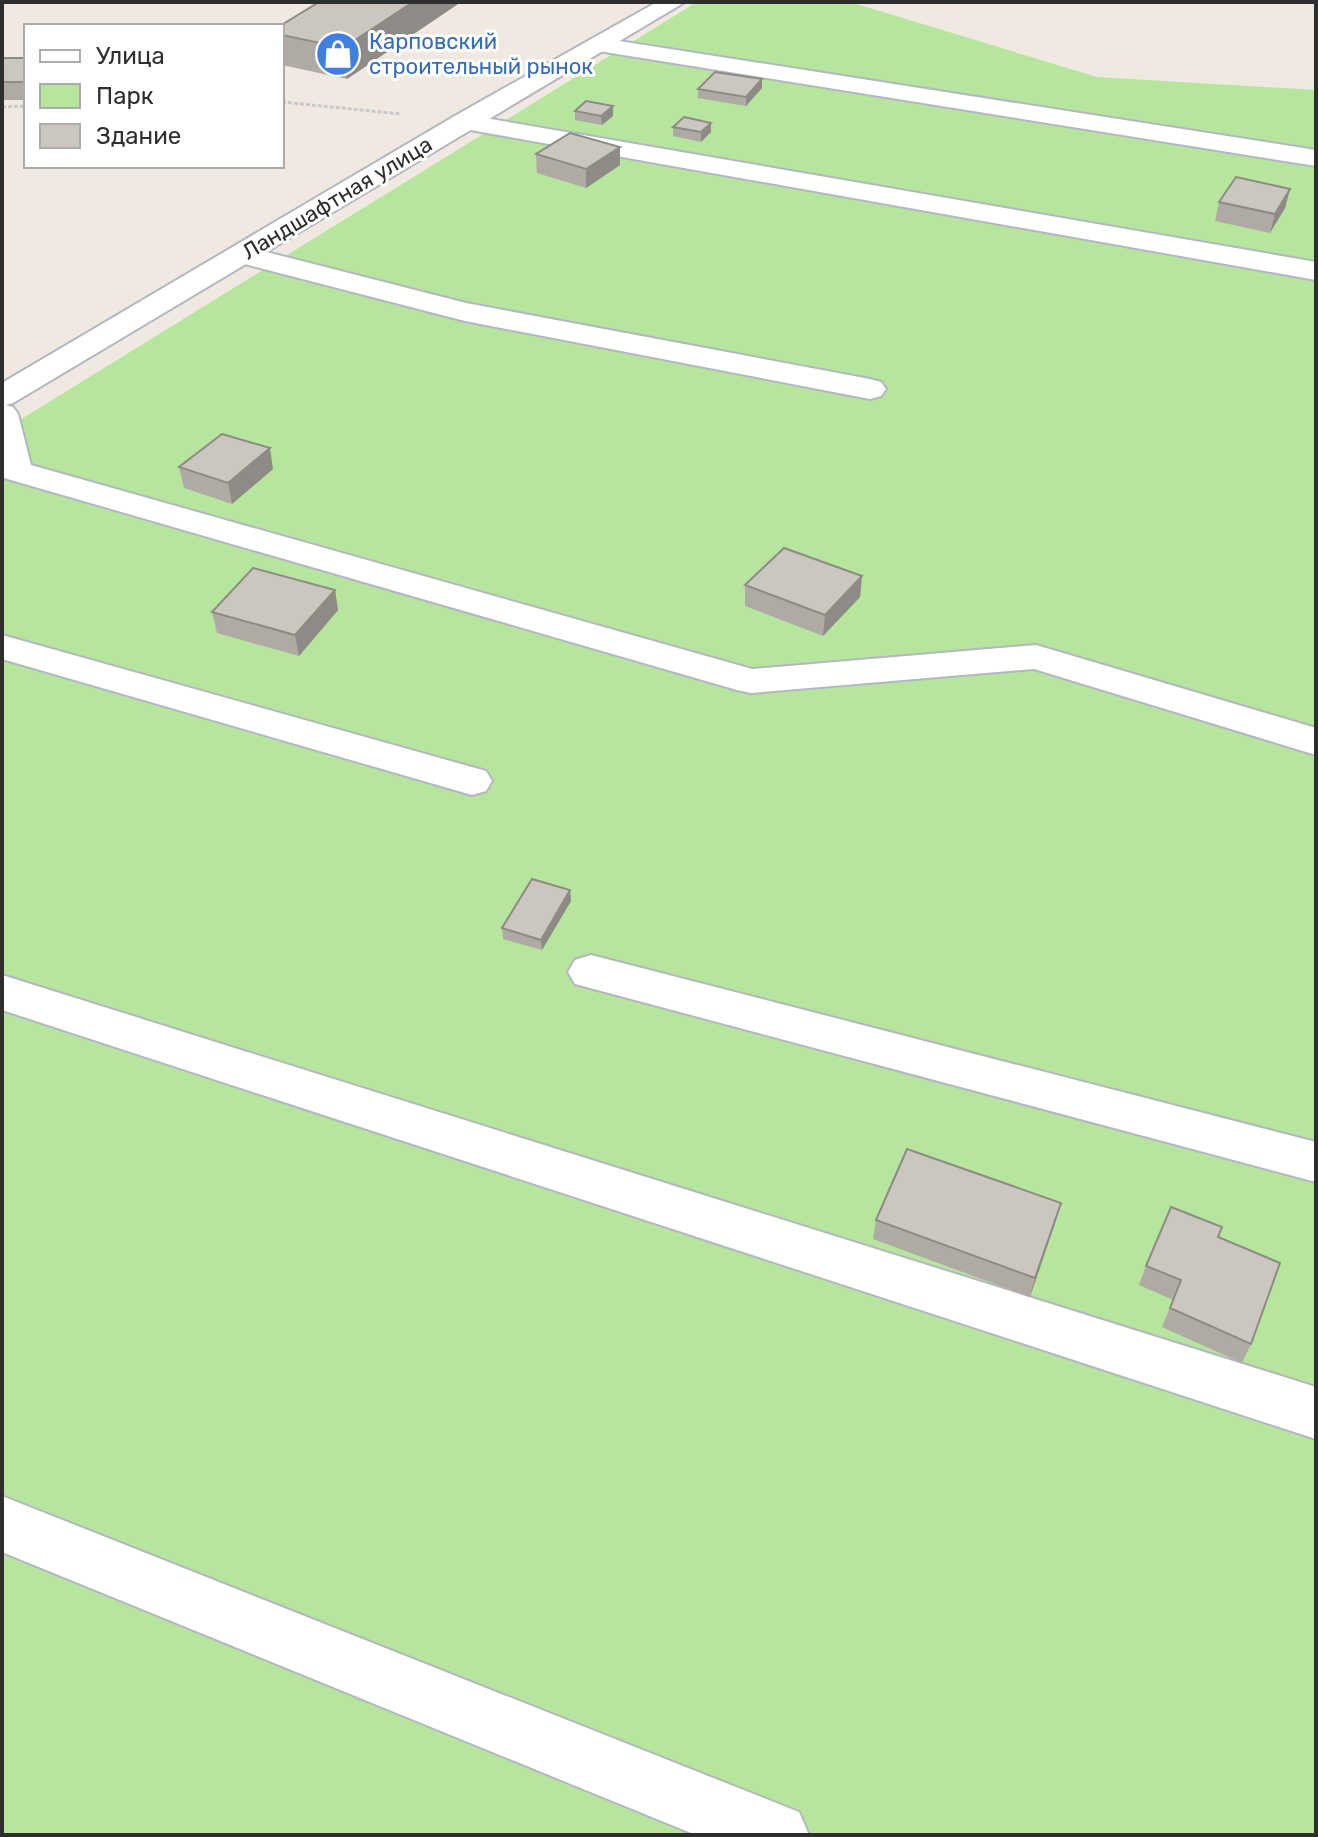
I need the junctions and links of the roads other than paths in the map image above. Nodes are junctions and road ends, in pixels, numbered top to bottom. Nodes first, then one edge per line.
1 (674, 2) edge
2 (600, 45) junction
3 (462, 122) junction
4 (1316, 158) edge
5 (243, 255) junction
6 (1316, 271) edge
7 (870, 389) dead end
8 (2, 396) edge
9 (2, 414) edge
10 (2, 647) edge
11 (1316, 742) edge
12 (472, 781) dead end
13 (591, 972) dead end
14 (2, 992) edge
15 (1316, 1162) edge
16 (1316, 1413) edge
17 (2, 1524) edge
18 (776, 1835) edge

1 - 2 street, Ландшафтная улица
2 - 3 street, Ландшафтная улица
2 - 4 street
3 - 5 street, Ландшафтная улица
3 - 6 street
5 - 7 street
5 - 8 street, Ландшафтная улица
9 - 11 street
10 - 12 street
13 - 15 street
14 - 16 street
17 - 18 street

